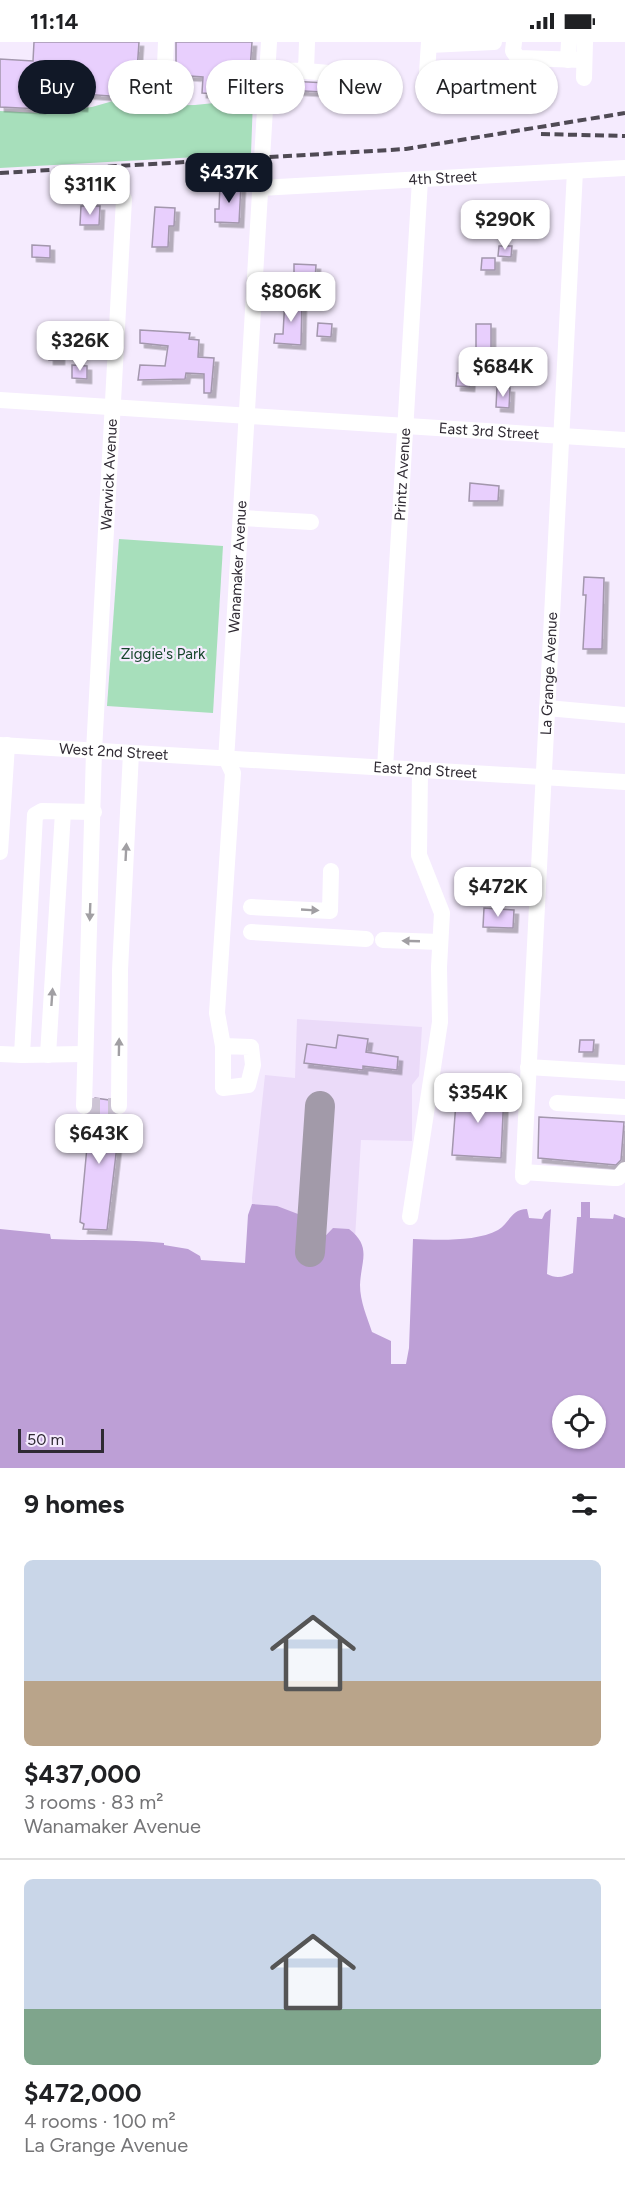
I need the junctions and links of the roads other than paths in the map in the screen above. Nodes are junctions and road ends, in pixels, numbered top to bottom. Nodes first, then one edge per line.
1 (166, 42) edge
2 (268, 42) edge
3 (307, 42) edge
4 (494, 42) edge
5 (514, 42) edge
6 (569, 42) edge
7 (585, 42) edge
8 (429, 44) edge
9 (165, 60) edge
10 (267, 60) edge
11 (428, 60) edge
12 (576, 60) junction
13 (306, 71) joint
14 (317, 72) edge
15 (584, 78) dead end
16 (264, 114) edge
17 (625, 168) edge
18 (575, 171) junction
19 (420, 180) junction
20 (260, 188) junction
21 (124, 199) dead end
22 (0, 400) edge
23 (113, 408) junction
24 (246, 417) junction
25 (406, 426) junction
26 (561, 436) junction
27 (625, 440) edge
28 (241, 518) junction
29 (311, 522) dead end
30 (547, 708) junction
31 (625, 715) edge
32 (4, 745) edge
33 (94, 751) junction
34 (131, 753) junction
35 (226, 759) junction
36 (386, 768) junction
37 (420, 770) junction
38 (544, 777) junction
39 (625, 782) edge
40 (63, 812) junction
41 (94, 812) junction
42 (0, 852) edge
43 (331, 871) dead end
44 (251, 908) dead end
45 (251, 932) dead end
46 (440, 942) junction
47 (223, 1046) junction
48 (0, 1054) edge
49 (84, 1054) junction
50 (48, 1055) junction
51 (22, 1056) junction
52 (528, 1067) junction
53 (625, 1073) edge
54 (625, 1100) edge
55 (557, 1103) dead end
56 (84, 1106) dead end
57 (118, 1106) dead end
58 (625, 1106) edge
59 (625, 1170) edge
60 (410, 1217) dead end

1 - 9 street
2 - 10 street, Wanamaker Avenue
3 - 13 street
4 - 8 street
5 - 12 street
6 - 12 street
7 - 12 street
8 - 11 street
12 - 15 street
13 - 14 street
16 - 20 street, Wanamaker Avenue
17 - 18 street, 4th Street
18 - 19 street, 4th Street
18 - 26 street, La Grange Avenue
19 - 20 street, 4th Street
19 - 25 street, Printz Avenue
20 - 24 street, Wanamaker Avenue
21 - 23 street, Warwick Avenue
22 - 23 street, East 3rd Street
23 - 24 street, East 3rd Street
23 - 33 street, Warwick Avenue
24 - 25 street, East 3rd Street
24 - 28 street, Wanamaker Avenue
25 - 26 street, East 3rd Street
25 - 36 street, Printz Avenue
26 - 27 street, East 3rd Street
26 - 30 street, La Grange Avenue
28 - 29 street
28 - 35 street, Wanamaker Avenue
30 - 31 street
30 - 38 street, La Grange Avenue
32 - 33 street, West 2nd Street
32 - 42 street
33 - 34 street, West 2nd Street
33 - 41 street, Warwick Avenue
34 - 35 street, West 2nd Street
57 -> 34 street
35 - 36 street, East 2nd Street
35 - 47 street, Wanamaker Avenue
36 - 37 street, East 2nd Street
37 - 38 street, East 2nd Street
37 - 46 street
38 - 39 street, East 2nd Street
38 - 52 street, La Grange Avenue
40 - 41 street
50 -> 40 street
40 - 51 street
41 -> 49 street, Warwick Avenue
44 -> 43 street
46 -> 45 street
46 - 60 street
47 - 47 street, Wanamaker Avenue
48 - 51 street
49 - 50 street
49 - 56 street, Warwick Avenue
50 - 51 street
52 - 53 street
52 - 59 street, La Grange Avenue
54 - 58 street
55 - 58 street

